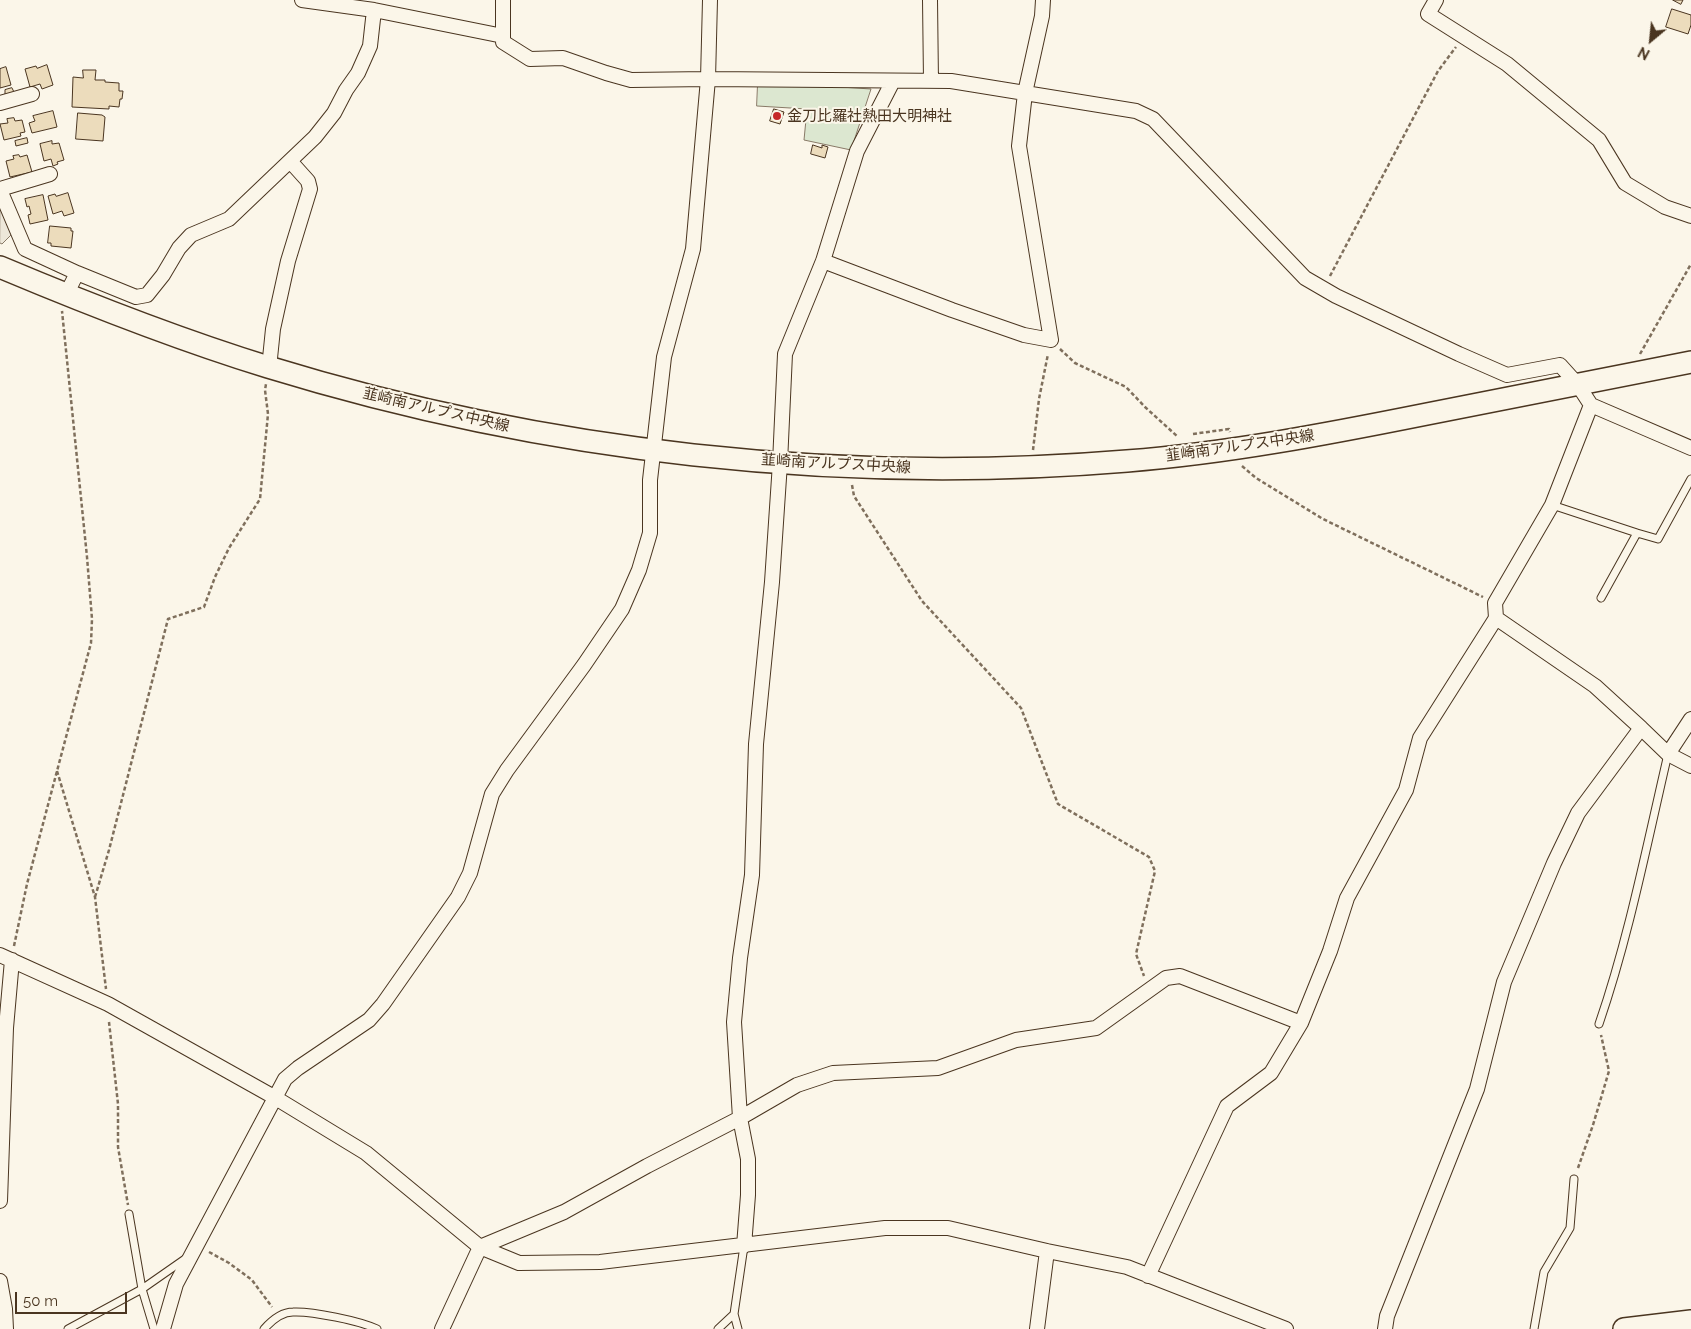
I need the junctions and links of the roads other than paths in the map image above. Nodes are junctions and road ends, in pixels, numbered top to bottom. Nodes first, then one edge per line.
1 (302, 0) edge
2 (503, 0) edge
3 (710, 0) edge
4 (930, 0) edge
5 (1043, 0) edge
6 (1436, 0) edge
7 (334, 2) edge
8 (374, 10) junction
9 (503, 36) junction
10 (708, 79) junction
11 (892, 81) junction
12 (931, 81) junction
13 (1026, 93) junction
14 (32, 94) dead end
15 (0, 103) edge
16 (290, 161) junction
17 (50, 174) dead end
18 (0, 190) edge
19 (1691, 216) edge
20 (823, 261) junction
21 (0, 267) edge
22 (77, 273) junction
23 (66, 295) junction
24 (1691, 362) edge
25 (270, 368) junction
26 (1578, 385) junction
27 (1591, 405) junction
28 (1691, 448) edge
29 (654, 451) junction
30 (780, 463) junction
31 (1691, 479) edge
32 (1552, 505) junction
33 (1637, 534) junction
34 (1601, 598) dead end
35 (1496, 618) junction
36 (1691, 719) edge
37 (1641, 728) junction
38 (1668, 754) junction
39 (1691, 766) edge
40 (6, 958) edge
41 (1301, 1023) junction
42 (1599, 1024) road end
43 (274, 1097) junction
44 (740, 1118) junction
45 (1574, 1179) road end
46 (0, 1201) edge
47 (130, 1214) road end
48 (744, 1246) junction
49 (480, 1247) junction
50 (194, 1250) junction
51 (1047, 1251) junction
52 (1148, 1276) junction
53 (0, 1281) edge
54 (142, 1289) junction
55 (734, 1314) junction
56 (1691, 1321) edge
57 (6, 1329) edge
58 (68, 1329) edge
59 (154, 1329) edge
60 (163, 1329) edge
61 (264, 1329) edge
62 (377, 1329) edge
63 (442, 1329) edge
64 (718, 1329) edge
65 (738, 1329) edge
66 (1037, 1329) edge
67 (1286, 1329) edge
68 (1385, 1329) edge
69 (1534, 1329) edge
70 (1624, 1329) edge

1 - 7 street
2 - 9 street
3 - 10 street
4 - 12 street
5 - 13 street
6 - 19 street
7 - 8 street
8 - 9 street
8 - 16 street
9 - 10 street
10 - 11 street
10 - 29 street
11 - 12 street
11 - 20 street
12 - 13 street
13 - 20 street
13 - 26 street
14 - 15 street
16 - 22 street
16 - 25 street
17 - 18 street
18 - 22 street
20 - 30 street
21 - 23 main road, 韮崎南アルプス中央線
22 - 23 street
23 - 25 main road, 韮崎南アルプス中央線
24 - 26 main road, 韮崎南アルプス中央線
25 - 29 main road, 韮崎南アルプス中央線
26 - 27 street
26 - 30 main road, 韮崎南アルプス中央線
27 - 28 street
27 - 32 street
29 - 30 main road, 韮崎南アルプス中央線
29 - 43 street
30 - 44 street
31 - 33 lane
32 - 33 lane
32 - 35 street
33 - 34 lane
35 - 37 street
35 - 41 street
36 - 38 street
37 - 38 street
37 - 68 street
38 - 39 street
38 - 42 lane
40 - 43 street
40 - 46 street
41 - 44 street
41 - 52 street
43 - 49 street
43 - 50 street
44 - 48 street
44 - 49 street
45 - 69 lane
47 - 54 lane
48 - 49 street
48 - 51 street
48 - 55 lane
49 - 63 street
50 - 54 lane
50 - 60 street
51 - 52 street
51 - 66 street
52 - 67 street
53 - 57 street
54 - 58 lane
54 - 59 lane
55 - 64 lane
55 - 65 lane
56 - 70 main road
61 - 62 lane

